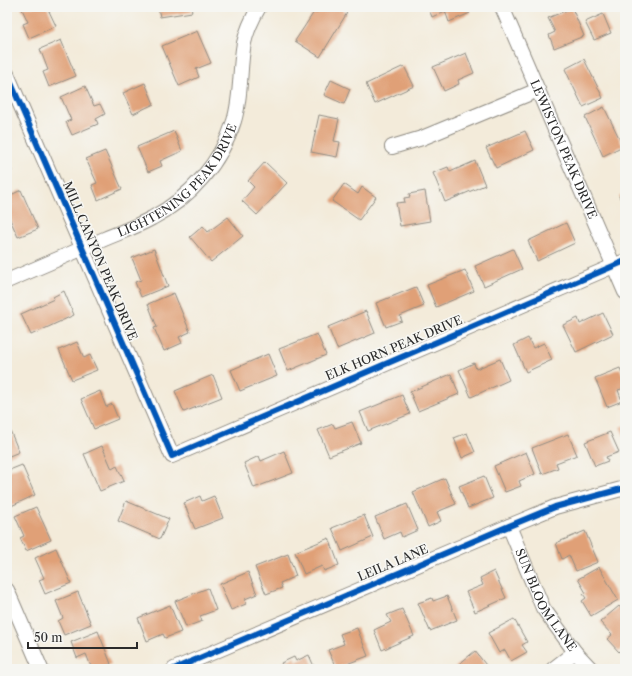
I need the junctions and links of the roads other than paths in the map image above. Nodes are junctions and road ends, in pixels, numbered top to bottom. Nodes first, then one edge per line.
1 (259, 7) edge
2 (502, 7) edge
3 (7, 74) edge
4 (538, 90) junction
5 (392, 147) dead end
6 (82, 248) junction
7 (620, 263) edge
8 (7, 281) edge
9 (625, 292) edge
10 (172, 456) joint
11 (625, 488) edge
12 (509, 526) junction
13 (7, 590) edge
14 (575, 652) junction
15 (41, 669) edge
16 (174, 669) edge
17 (553, 669) edge
18 (591, 669) edge

1 - 6 street, LIGHTENING PEAK DRIVE
2 - 4 street, LEWISTON PEAK DRIVE
3 - 6 street, MILL CANYON PEAK DRIVE
4 - 5 street
4 - 7 street, LEWISTON PEAK DRIVE
6 - 8 street, LIGHTENING PEAK DRIVE
6 - 10 street, MILL CANYON PEAK DRIVE
7 - 9 street, LEWISTON PEAK DRIVE
7 - 10 street, ELK HORN PEAK DRIVE
11 - 12 street, LEILA LANE
12 - 14 street, SUN BLOOM LANE
12 - 16 street, LEILA LANE
13 - 15 street
14 - 17 street
14 - 18 street, SUN BLOOM LANE

